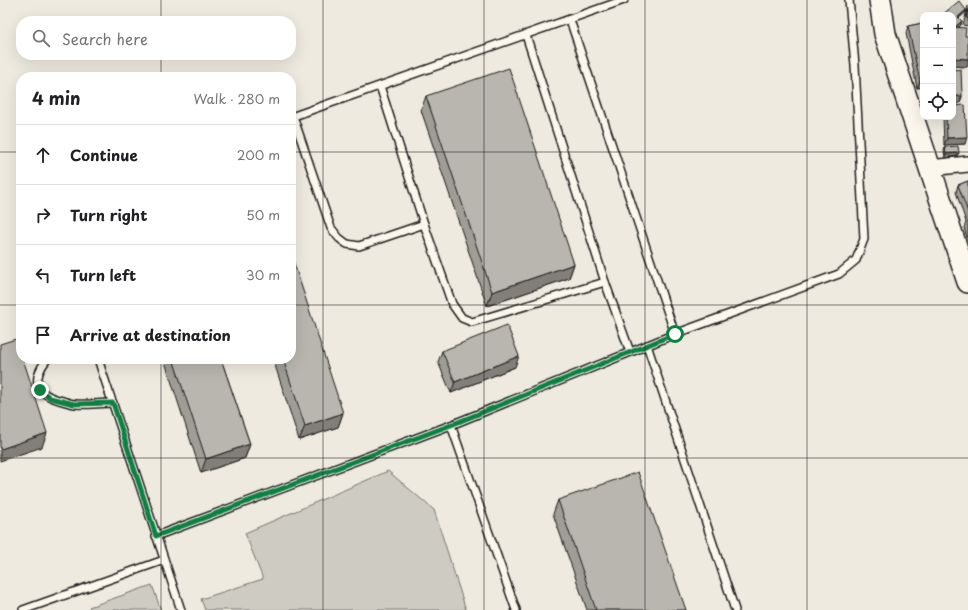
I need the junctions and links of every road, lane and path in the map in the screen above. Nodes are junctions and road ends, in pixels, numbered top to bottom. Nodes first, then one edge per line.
1 (624, 0) edge
2 (849, 0) edge
3 (880, 0) edge
4 (570, 20) junction
5 (526, 35) junction
6 (380, 86) junction
7 (296, 116) edge
8 (296, 128) edge
9 (968, 164) edge
10 (930, 168) junction
11 (424, 224) junction
12 (605, 282) junction
13 (968, 282) edge
14 (675, 334) junction
15 (647, 345) junction
16 (630, 352) junction
17 (43, 364) edge
18 (100, 364) edge
19 (113, 403) junction
20 (451, 425) junction
21 (156, 536) junction
22 (164, 560) junction
23 (23, 610) edge
24 (181, 610) edge
25 (516, 610) edge
26 (735, 610) edge

1 - 4 lane
2 - 14 lane
3 - 10 street
4 - 5 lane
4 - 14 lane
5 - 6 lane
5 - 12 lane
6 - 7 lane
6 - 11 lane
8 - 11 lane
9 - 10 street
10 - 13 street
11 - 12 lane
12 - 16 lane
14 - 15 lane
15 - 16 lane
15 - 26 lane
16 - 20 lane
17 - 19 lane
18 - 19 lane
19 - 21 lane
20 - 21 lane
20 - 25 lane
21 - 22 lane
22 - 23 lane
22 - 24 lane

